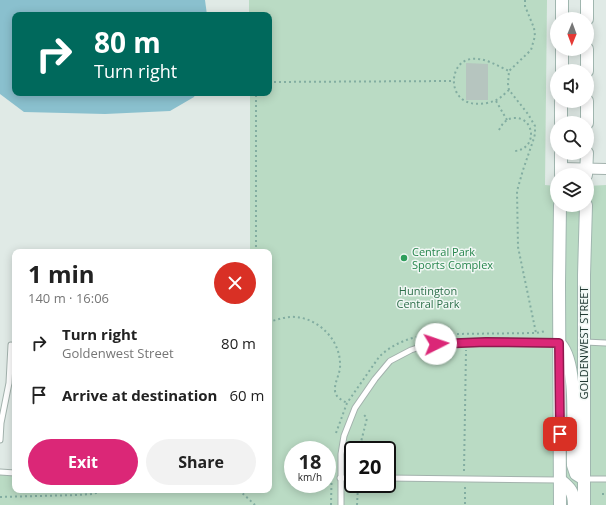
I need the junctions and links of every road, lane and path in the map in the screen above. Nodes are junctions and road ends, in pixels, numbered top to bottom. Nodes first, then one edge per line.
1 (525, 0) edge
2 (562, 0) edge
3 (587, 0) edge
4 (562, 12) edge
5 (587, 12) edge
6 (509, 71) junction
7 (454, 81) junction
8 (272, 82) edge
9 (509, 90) junction
10 (256, 96) edge
11 (495, 100) junction
12 (507, 120) junction
13 (499, 130) dead end
14 (513, 151) dead end
15 (606, 169) edge
16 (594, 171) edge
17 (560, 212) edge
18 (586, 212) edge
19 (256, 249) edge
20 (272, 322) edge
21 (546, 331) dead end
22 (536, 333) junction
23 (446, 335) dead end
24 (426, 336) dead end
25 (584, 342) junction
26 (559, 343) junction
27 (606, 343) edge
28 (11, 345) dead end
29 (466, 349) dead end
30 (348, 404) junction
31 (361, 412) dead end
32 (335, 438) dead end
33 (0, 440) edge
34 (361, 441) edge
35 (464, 471) dead end
36 (0, 472) edge
37 (12, 473) edge
38 (340, 478) junction
39 (344, 478) edge
40 (396, 478) edge
41 (584, 479) junction
42 (606, 479) edge
43 (560, 480) junction
44 (464, 486) dead end
45 (96, 493) edge
46 (242, 493) edge
47 (332, 493) edge
48 (358, 493) edge
49 (602, 494) dead end
50 (606, 494) edge
51 (0, 497) edge
52 (255, 505) edge
53 (332, 505) edge
54 (341, 505) edge
55 (357, 505) edge
56 (465, 505) edge
57 (560, 505) edge
58 (574, 505) edge
59 (584, 505) edge

1 - 6 path
2 - 4 main road
3 - 5 main road
6 - 7 path
6 - 9 path
7 - 8 path
7 - 11 path
9 - 11 path
9 - 22 path
10 - 19 path
11 - 12 path
12 - 13 path
12 - 14 path
15 - 16 street
17 - 26 main road
18 - 25 main road, GOLDENWEST STREET
20 - 30 path
21 - 22 path
22 - 23 path
24 - 30 path
25 - 27 lane
25 - 41 main road, GOLDENWEST STREET
26 - 38 lane
26 - 41 main road
26 - 43 main road
28 - 33 lane
29 - 35 path
30 - 32 path
31 - 34 path
36 - 37 lane
38 - 39 lane
38 - 54 lane
40 - 43 lane
41 - 42 lane
41 - 59 main road, GOLDENWEST STREET
43 - 57 main road
43 - 58 main road
44 - 56 path
45 - 51 path
46 - 52 path
47 - 53 path
48 - 55 path
49 - 50 path

